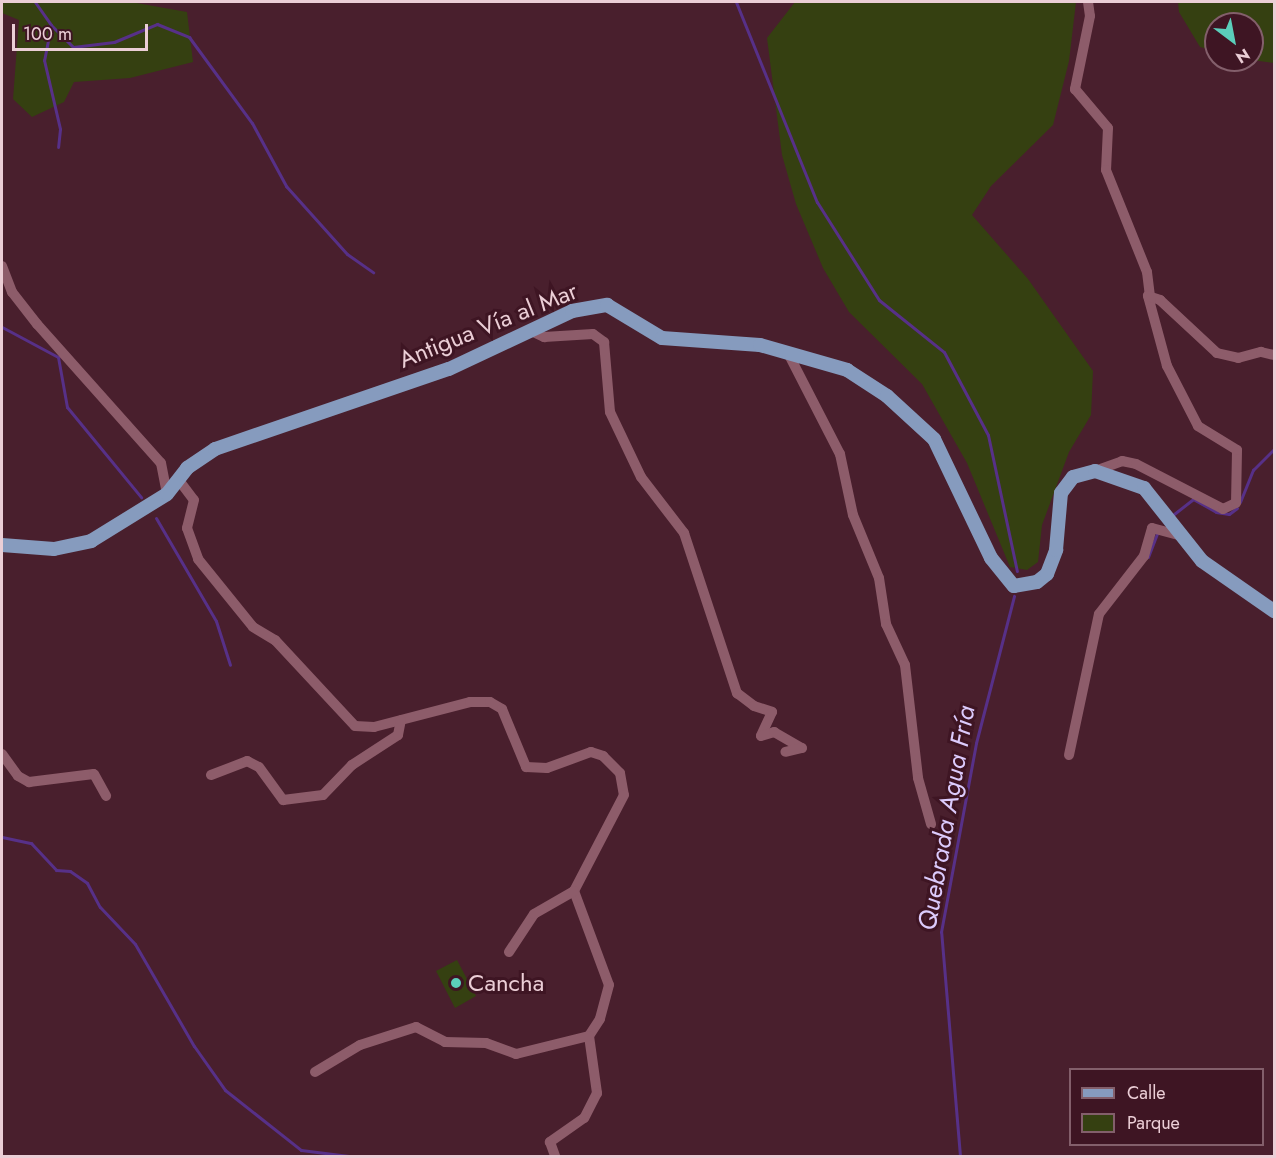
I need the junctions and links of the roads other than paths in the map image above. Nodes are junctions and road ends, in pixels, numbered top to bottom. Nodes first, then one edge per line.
1 (1088, 2) edge
2 (2, 266) edge
3 (1150, 296) junction
4 (529, 330) junction
5 (788, 353) junction
6 (1275, 355) edge
7 (1095, 471) junction
8 (178, 479) junction
9 (167, 494) junction
10 (1181, 537) junction
11 (2, 545) edge
12 (1275, 611) edge
13 (401, 720) junction
14 (785, 753) dead end
15 (2, 754) edge
16 (1069, 755) dead end
17 (212, 775) dead end
18 (106, 796) dead end
19 (931, 824) dead end
20 (574, 891) junction
21 (509, 952) dead end
22 (589, 1036) junction
23 (315, 1072) dead end
24 (555, 1156) edge

1 - 3 street
2 - 9 street
3 - 6 street
3 - 7 street
4 - 5 main road, Antigua Vía al Mar
4 - 8 main road, Antigua Vía al Mar
4 - 14 street
5 - 7 main road, Antigua Vía al Mar
5 - 19 street
7 - 10 main road
8 - 9 main road, Antigua Vía al Mar
8 - 13 street
9 - 11 main road, Antigua Vía al Mar
10 - 12 main road
10 - 16 street
13 - 17 street
13 - 20 street
15 - 18 street
20 - 21 street
20 - 22 street
22 - 23 street
22 - 24 street

